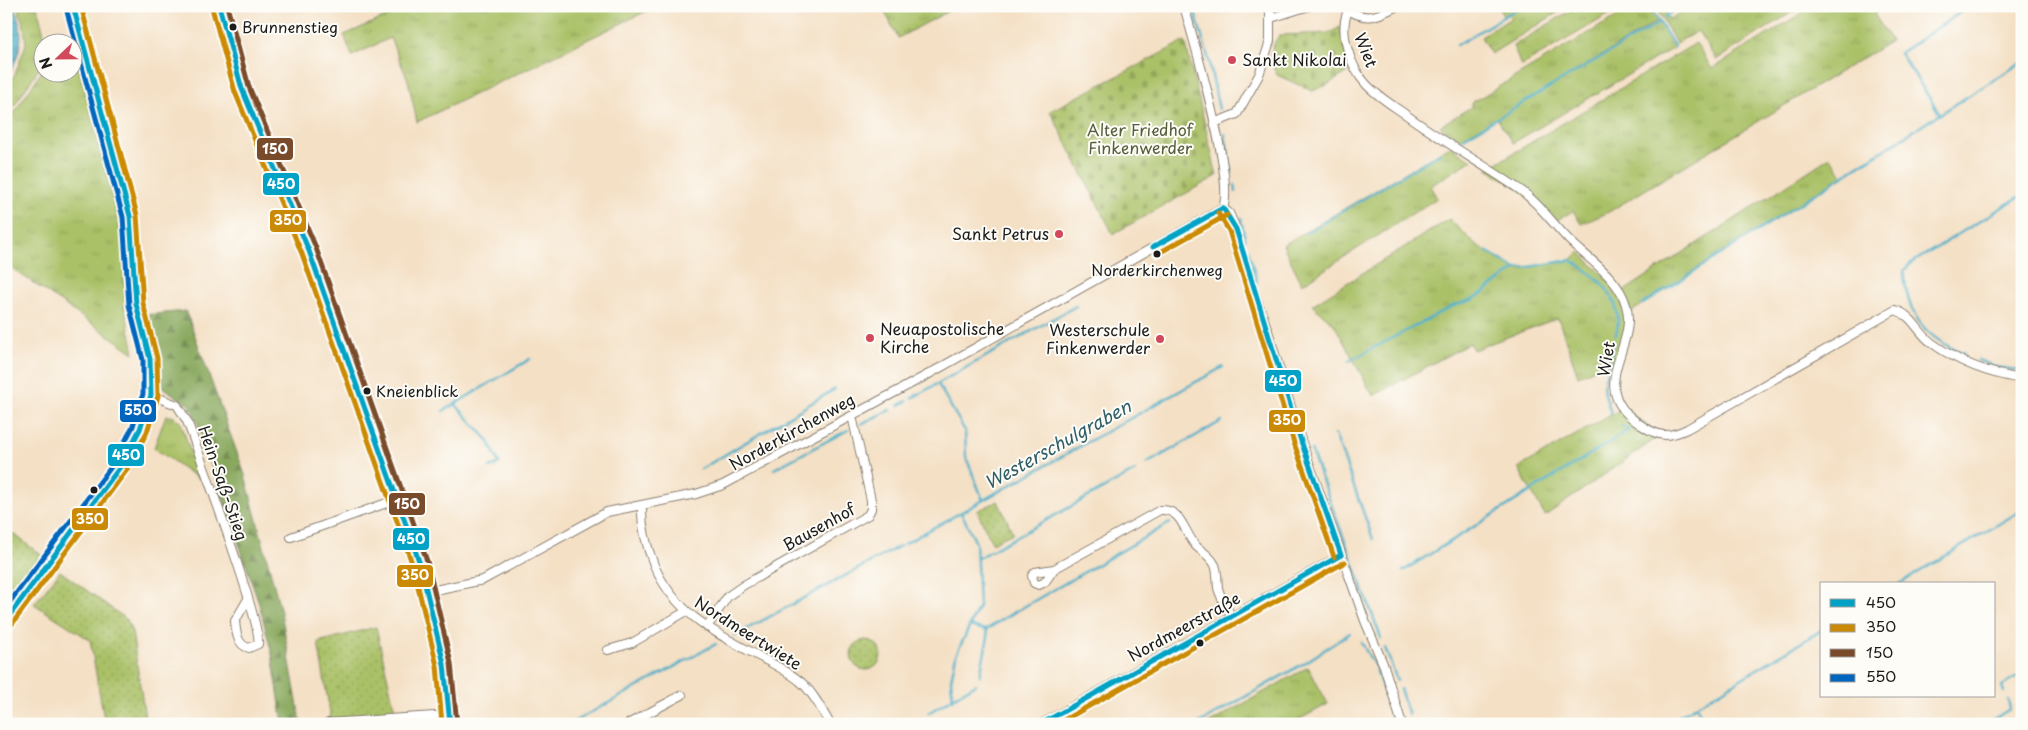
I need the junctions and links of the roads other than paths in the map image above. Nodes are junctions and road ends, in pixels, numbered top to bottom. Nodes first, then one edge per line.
1 (73, 6) edge
2 (219, 6) edge
3 (1184, 6) edge
4 (1270, 6) edge
5 (1309, 6) edge
6 (1397, 6) edge
7 (1344, 8) edge
8 (1271, 18) junction
9 (1214, 123) junction
10 (1223, 208) junction
11 (2022, 379) edge
12 (151, 395) junction
13 (852, 416) junction
14 (398, 499) junction
15 (642, 506) junction
16 (291, 537) dead end
17 (1341, 555) junction
18 (1054, 569) dead end
19 (432, 590) junction
20 (248, 599) junction
21 (685, 612) junction
22 (1231, 616) junction
23 (6, 620) edge
24 (707, 627) junction
25 (608, 650) dead end
26 (682, 694) dead end
27 (450, 720) edge
28 (328, 723) edge
29 (628, 724) edge
30 (830, 724) edge
31 (1041, 724) edge
32 (1402, 724) edge

1 - 12 street
2 - 14 street
3 - 9 street
4 - 8 street
5 - 8 street
6 - 7 street
7 - 11 street, Wiet
8 - 9 street
9 - 10 street
10 - 13 street, Norderkirchenweg
10 - 17 street
12 - 20 street, Hein-Saß-Stieg
12 - 23 street
13 - 15 street, Norderkirchenweg
13 - 24 street, Bausenhof
14 - 16 street
14 - 19 street
15 - 19 street, Norderkirchenweg
15 - 21 street, Nordmeertwiete
17 - 22 street, Nordmeerstraße
17 - 32 street
18 - 22 street
19 - 27 street
20 - 20 street, Hein-Saß-Stieg
21 - 24 street, Nordmeertwiete
21 - 25 street
22 - 31 street, Nordmeerstraße
24 - 30 street, Nordmeertwiete
26 - 29 street
27 - 28 street

